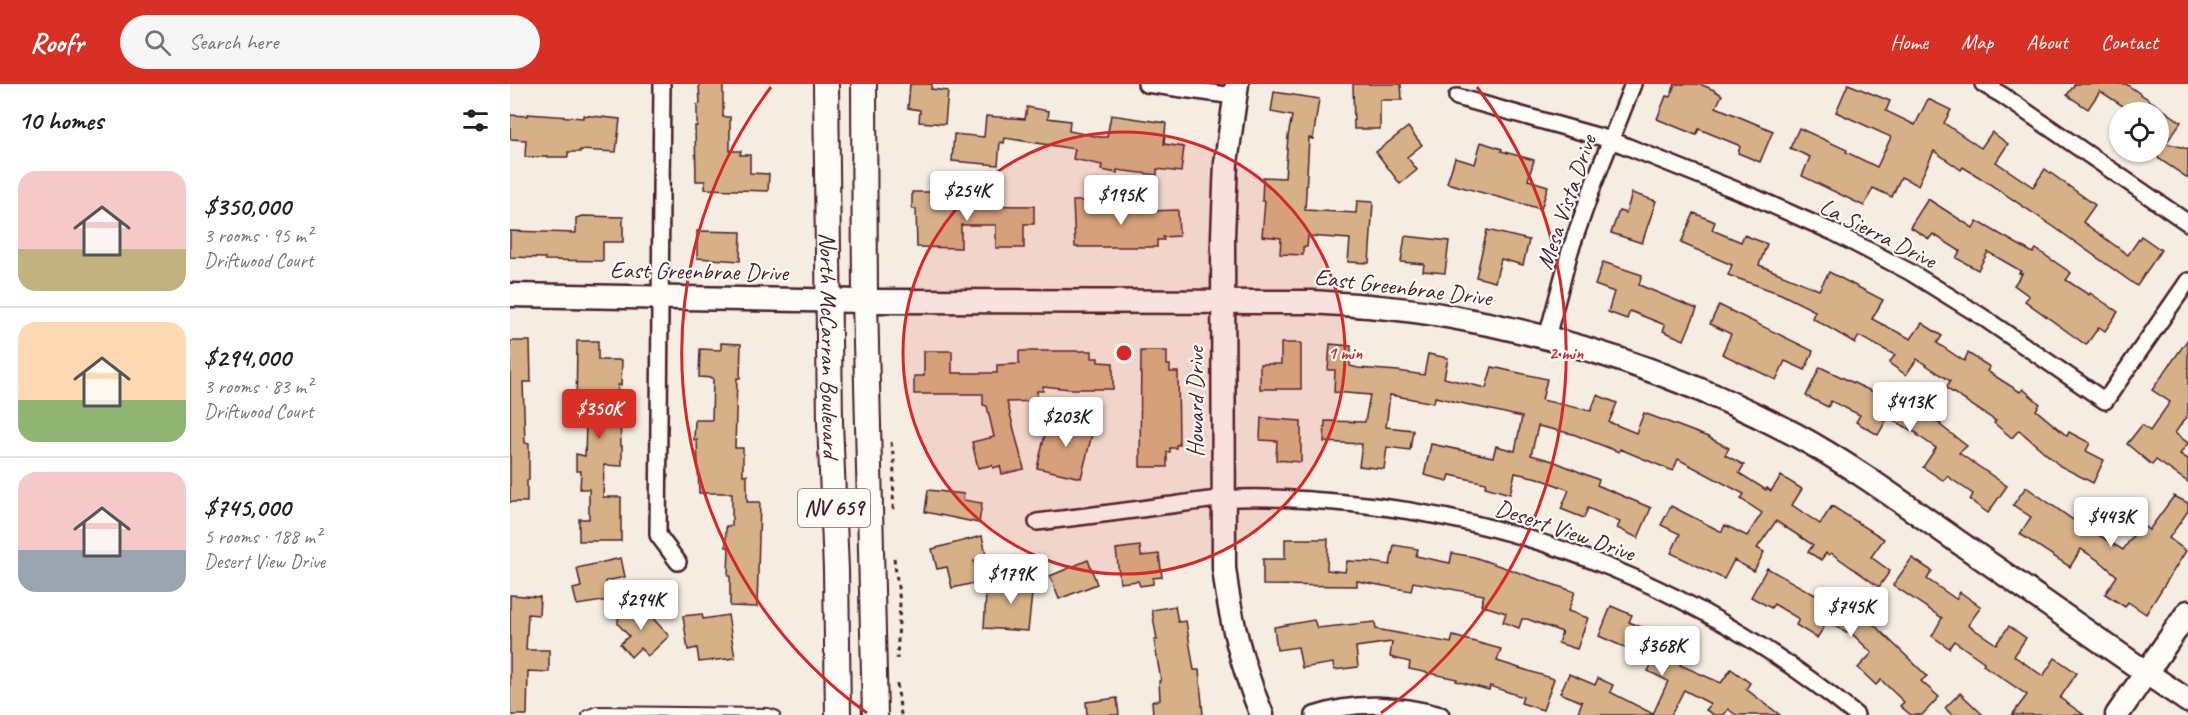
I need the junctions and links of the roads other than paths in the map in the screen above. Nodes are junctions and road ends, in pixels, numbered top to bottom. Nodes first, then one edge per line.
1 (662, 84) edge
2 (826, 84) edge
3 (864, 84) edge
4 (1146, 84) edge
5 (1634, 84) edge
6 (1983, 84) edge
7 (1236, 90) edge
8 (1457, 97) dead end
9 (1611, 140) junction
10 (2188, 223) edge
11 (2188, 281) edge
12 (510, 295) edge
13 (661, 297) junction
14 (828, 301) junction
15 (1223, 301) junction
16 (865, 302) junction
17 (1547, 337) junction
18 (1222, 499) junction
19 (1037, 522) dead end
20 (678, 562) dead end
21 (2188, 612) edge
22 (2146, 673) junction
23 (2188, 701) edge
24 (587, 715) edge
25 (775, 715) edge
26 (838, 715) edge
27 (875, 715) edge
28 (1262, 715) edge
29 (1314, 715) edge
30 (1442, 715) edge
31 (1856, 715) edge
32 (2117, 715) edge

1 - 13 street
2 - 14 main road, North McCarran Boulevard / NV 659
3 - 16 main road, North McCarran Boulevard / NV 659
4 - 7 street
5 - 9 street, Mesa Vista Drive
6 - 10 street
7 - 15 street, Howard Drive
8 - 9 street, La Sierra Drive
9 - 11 street, La Sierra Drive
9 - 17 street, Mesa Vista Drive
12 - 13 street, East Greenbrae Drive
13 - 14 street, East Greenbrae Drive
13 - 20 street
14 - 16 street, East Greenbrae Drive
14 - 26 main road, North McCarran Boulevard / NV 659
15 - 16 street, East Greenbrae Drive
15 - 17 street, East Greenbrae Drive
15 - 18 street, Howard Drive
16 - 27 main road, North McCarran Boulevard / NV 659
17 - 22 street, East Greenbrae Drive
18 - 19 street, Desert View Drive
18 - 28 street, Howard Drive
18 - 31 street, Desert View Drive
21 - 22 street
22 - 23 street, East Greenbrae Drive
22 - 32 street
24 - 25 lane
29 - 30 street

